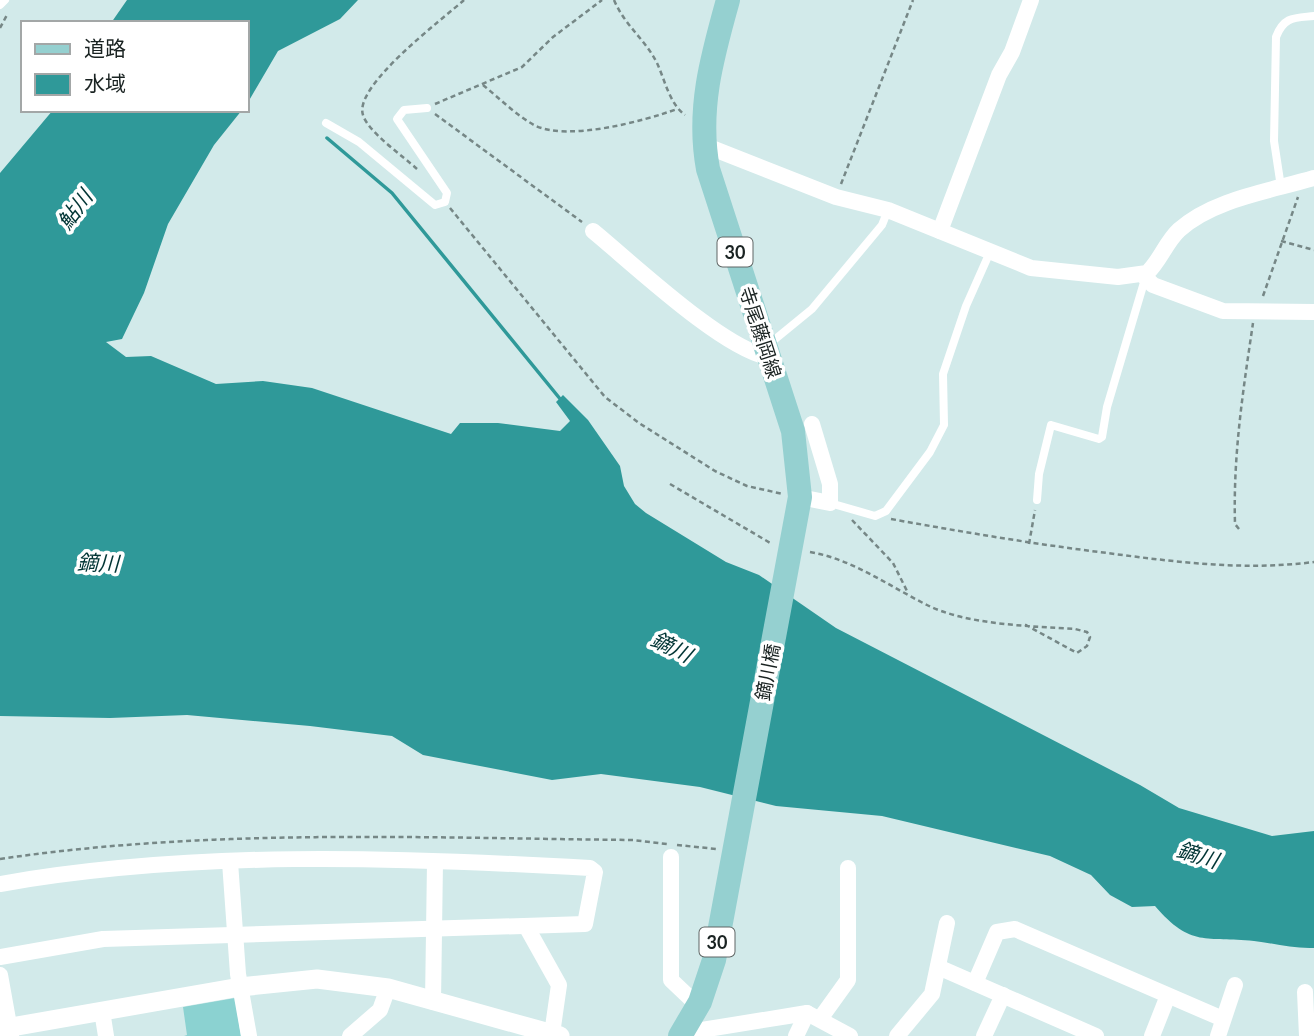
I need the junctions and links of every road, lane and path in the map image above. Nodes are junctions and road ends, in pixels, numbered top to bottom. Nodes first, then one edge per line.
1 (464, 0) edge
2 (602, 0) edge
3 (614, 0) edge
4 (728, 0) edge
5 (913, 0) edge
6 (1031, 0) edge
7 (8, 3) edge
8 (0, 5) edge
9 (1314, 16) edge
10 (0, 28) edge
11 (483, 85) junction
12 (427, 108) junction
13 (677, 109) junction
14 (326, 124) dead end
15 (704, 134) junction
16 (422, 173) dead end
17 (1309, 179) edge
18 (1281, 187) junction
19 (836, 197) junction
20 (445, 202) junction
21 (888, 210) junction
22 (940, 230) junction
23 (593, 231) joint
24 (1281, 241) junction
25 (1314, 250) edge
26 (990, 252) junction
27 (1144, 277) junction
28 (1314, 312) edge
29 (1256, 313) junction
30 (767, 351) junction
31 (812, 424) dead end
32 (670, 484) dead end
33 (799, 500) junction
34 (1037, 500) dead end
35 (830, 503) junction
36 (900, 521) dead end
37 (1032, 522) dead end
38 (1239, 529) dead end
39 (1029, 544) junction
40 (783, 547) dead end
41 (810, 552) dead end
42 (1314, 562) edge
43 (908, 593) junction
44 (1024, 624) junction
45 (735, 847) junction
46 (671, 857) dead end
47 (0, 859) edge
48 (230, 862) junction
49 (435, 862) junction
50 (848, 868) dead end
51 (0, 884) edge
52 (947, 923) dead end
53 (433, 926) junction
54 (526, 926) junction
55 (235, 935) junction
56 (0, 957) edge
57 (938, 967) junction
58 (0, 975) edge
59 (975, 983) junction
60 (1234, 985) dead end
61 (240, 987) junction
62 (388, 988) junction
63 (1306, 992) dead end
64 (1003, 995) junction
65 (1167, 998) junction
66 (433, 1002) junction
67 (700, 1002) junction
68 (103, 1012) junction
69 (813, 1016) junction
70 (1223, 1019) junction
71 (7, 1031) edge
72 (682, 1034) edge
73 (556, 1035) edge
74 (106, 1036) edge
75 (249, 1036) edge
76 (350, 1036) edge
77 (796, 1036) edge
78 (850, 1036) edge
79 (897, 1036) edge
80 (984, 1036) edge
81 (1096, 1036) edge
82 (1152, 1036) edge
83 (1218, 1036) edge
84 (1307, 1036) edge

1 - 16 path
2 - 11 path
3 - 13 path
4 - 15 main road, 寺尾藤岡線 / 30
5 - 19 path
6 - 22 street
7 - 8 lane
7 - 10 path
9 - 18 lane
11 - 12 path
11 - 13 path
12 - 20 lane
12 - 23 path
13 - 15 path
14 - 20 lane
15 - 19 street
15 - 30 main road, 寺尾藤岡線 / 30
17 - 18 street
17 - 24 path
18 - 27 street
19 - 21 street
20 - 33 path
21 - 22 street
21 - 30 lane
22 - 26 street
23 - 30 street
24 - 25 path
24 - 29 path
26 - 27 street
26 - 35 lane
27 - 29 street
27 - 34 lane
28 - 29 street
29 - 38 path
30 - 33 main road, 寺尾藤岡線 / 30
31 - 35 street
32 - 40 path
33 - 35 street
33 - 45 main road, 鏑川橋 / 30
35 - 43 path
36 - 39 path
37 - 39 path
39 - 42 path
41 - 43 path
43 - 44 path
44 - 44 path
45 - 47 path
45 - 67 main road, 30
46 - 67 street
48 - 49 street
48 - 51 street
48 - 55 street
49 - 53 street
49 - 54 street
50 - 69 street
52 - 57 street
53 - 54 street
53 - 55 street
53 - 66 street
54 - 73 street
55 - 56 street
55 - 61 street
57 - 59 street
57 - 79 street
58 - 71 street
59 - 64 street
59 - 65 street
60 - 70 street
61 - 62 street
61 - 68 street
61 - 75 street
62 - 66 street
62 - 76 street
63 - 84 street
64 - 80 street
64 - 81 street
65 - 70 street
65 - 82 street
66 - 73 street
67 - 72 main road, 30
68 - 71 street
68 - 74 street
69 - 72 street
69 - 77 street
69 - 78 street
70 - 83 street

